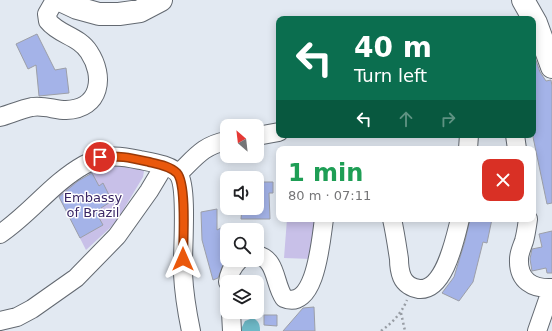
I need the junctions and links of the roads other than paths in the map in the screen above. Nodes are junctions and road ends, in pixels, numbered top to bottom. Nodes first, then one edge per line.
1 (55, 0) edge
2 (60, 0) edge
3 (161, 0) edge
4 (523, 0) edge
5 (532, 16) edge
6 (536, 23) edge
7 (543, 43) edge
8 (552, 67) edge
9 (0, 117) edge
10 (276, 133) edge
11 (264, 135) edge
12 (220, 142) edge
13 (171, 170) junction
14 (324, 222) edge
15 (393, 222) edge
16 (459, 222) edge
17 (527, 222) edge
18 (0, 234) edge
19 (264, 258) edge
20 (552, 288) edge
21 (231, 319) edge
22 (0, 321) edge
23 (191, 331) edge
24 (232, 331) edge
25 (537, 331) edge

1 - 9 street
2 - 3 main road
4 - 5 main road
6 - 7 main road
7 - 8 main road
10 - 11 street
12 - 13 street
13 - 18 street
13 - 22 street
13 - 23 street
14 - 19 street
15 - 16 street
17 - 20 street
20 - 25 street
21 - 24 street

